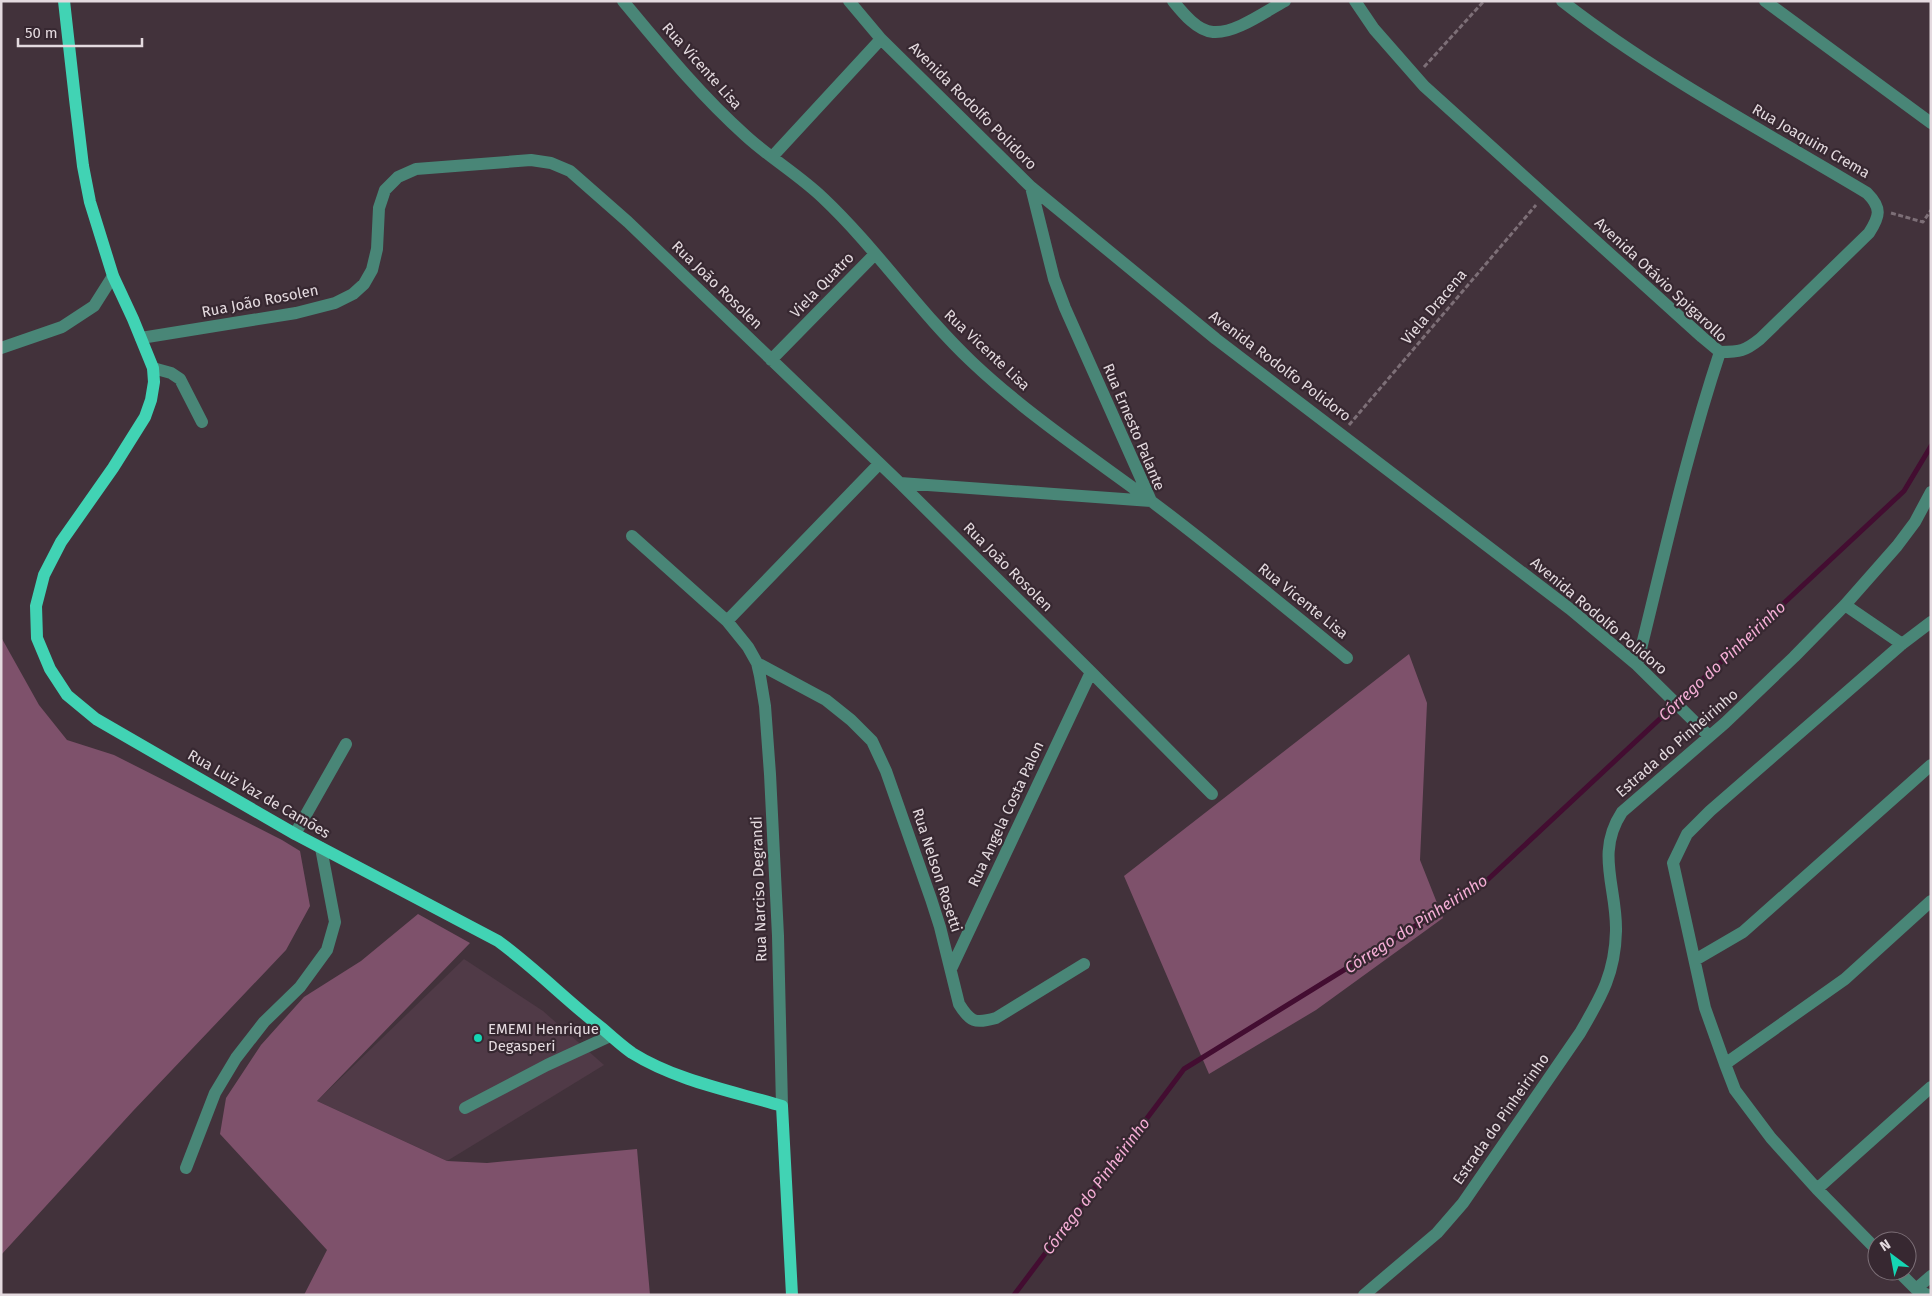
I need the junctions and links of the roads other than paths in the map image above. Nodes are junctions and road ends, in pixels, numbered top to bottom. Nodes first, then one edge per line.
1 (64, 1) edge
2 (623, 1) edge
3 (849, 1) edge
4 (1173, 1) edge
5 (1285, 1) edge
6 (1355, 1) edge
7 (1562, 1) edge
8 (1765, 1) edge
9 (881, 39) junction
10 (1931, 123) edge
11 (772, 157) junction
12 (1031, 187) junction
13 (875, 254) junction
14 (113, 276) junction
15 (141, 338) junction
16 (1, 348) edge
17 (1720, 352) junction
18 (771, 360) junction
19 (153, 368) junction
20 (202, 422) dead end
21 (879, 464) junction
22 (900, 483) junction
23 (1931, 492) edge
24 (1151, 501) junction
25 (632, 536) dead end
26 (1845, 604) junction
27 (727, 621) junction
28 (1931, 622) edge
29 (1902, 644) junction
30 (1347, 658) dead end
31 (757, 663) junction
32 (1637, 665) junction
33 (1091, 672) junction
34 (1709, 736) junction
35 (346, 744) dead end
36 (1931, 765) edge
37 (1212, 794) dead end
38 (295, 834) junction
39 (322, 848) junction
40 (1931, 901) edge
41 (1695, 960) junction
42 (1084, 964) dead end
43 (951, 969) junction
44 (610, 1036) junction
45 (1725, 1064) junction
46 (1931, 1087) edge
47 (782, 1106) junction
48 (465, 1108) dead end
49 (186, 1168) dead end
50 (1817, 1189) junction
51 (1867, 1240) edge
52 (1931, 1276) edge
53 (1908, 1281) edge
54 (1916, 1289) junction
55 (792, 1295) edge
56 (1364, 1295) edge
57 (1928, 1295) edge

1 - 14 main road, Rua Luiz Vaz de Camões
2 - 11 street, Rua Vicente Lisa
3 - 9 street, Avenida Rodolfo Polidoro
4 - 5 street
6 - 17 street, Avenida Otávio Spigarollo
7 - 17 street, Rua Joaquim Crema
8 - 10 street
9 - 11 street
9 - 12 street, Avenida Rodolfo Polidoro
11 - 13 street, Rua Vicente Lisa
12 - 24 street, Rua Ernesto Palante
12 - 32 street, Avenida Rodolfo Polidoro
13 - 18 street, Viela Quatro
13 - 24 street, Rua Vicente Lisa
14 - 15 main road, Rua Luiz Vaz de Camões
14 - 16 street
15 - 18 street, Rua João Rosolen
15 - 19 main road, Rua Luiz Vaz de Camões
17 - 32 street, Avenida Otávio Spigarollo
18 - 21 street, Rua João Rosolen
19 - 20 street
19 - 38 main road, Rua Luiz Vaz de Camões
21 - 22 street, Rua João Rosolen
21 - 27 street
22 - 24 street, Rua Ernesto Palante
22 - 33 street, Rua João Rosolen
23 - 26 street, Estrada do Pinheirinho
24 - 30 street, Rua Vicente Lisa
25 - 27 street, Rua Narciso Degrandi
26 - 29 street
26 - 34 street, Estrada do Pinheirinho
27 - 31 street, Rua Narciso Degrandi
28 - 29 street
29 - 41 street
31 - 43 street, Rua Nelson Rosetti
31 - 47 street, Rua Narciso Degrandi
32 - 34 street, Avenida Rodolfo Polidoro
33 - 37 street, Rua João Rosolen
33 - 43 street, Rua Angela Costa Palon
34 - 56 street, Estrada do Pinheirinho
35 - 38 street
36 - 41 street
38 - 39 main road, Rua Luiz Vaz de Camões
39 - 44 main road, Rua Luiz Vaz de Camões
39 - 49 street
40 - 45 street
41 - 45 street
42 - 43 street, Rua Nelson Rosetti
44 - 47 main road, Rua Luiz Vaz de Camões
44 - 48 street
45 - 50 street
46 - 50 street
47 - 55 main road, Rua Narciso Degrandi
50 - 51 street
52 - 54 street
53 - 54 street
54 - 57 street

